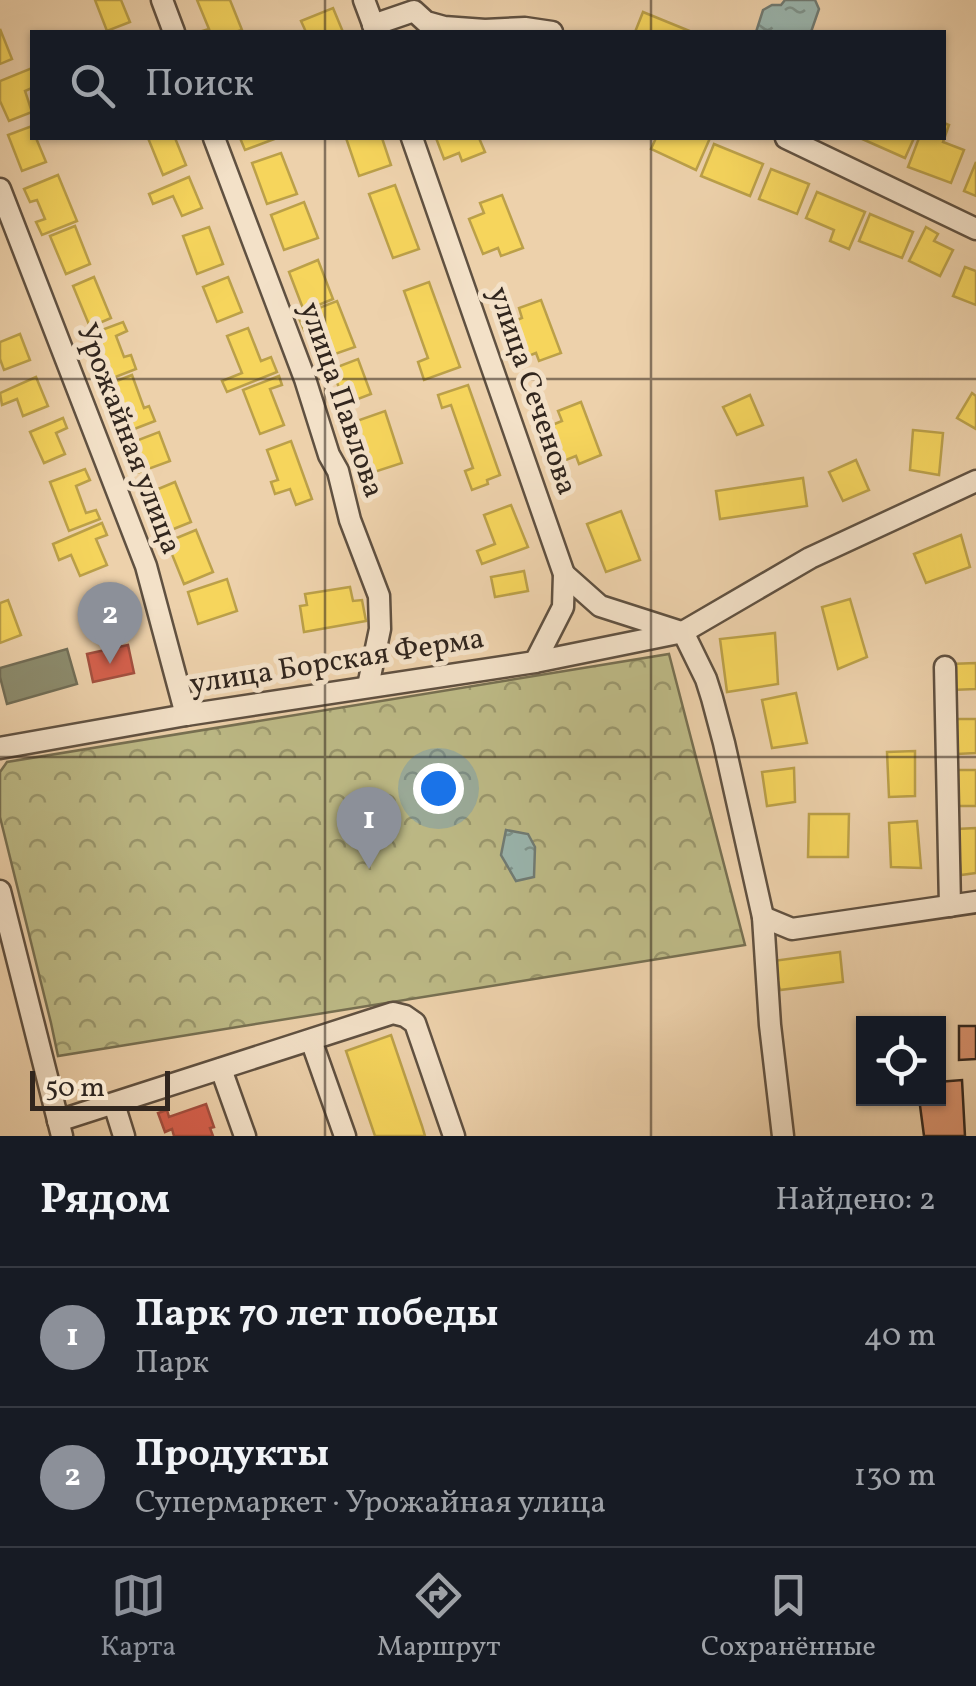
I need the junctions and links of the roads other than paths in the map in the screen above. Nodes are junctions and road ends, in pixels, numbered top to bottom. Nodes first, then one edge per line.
1 (162, 0) edge
2 (364, 0) edge
3 (374, 29) edge
4 (173, 30) edge
5 (485, 30) edge
6 (485, 30) edge
7 (538, 30) edge
8 (215, 140) edge
9 (413, 140) edge
10 (790, 140) edge
11 (0, 189) edge
12 (976, 229) edge
13 (976, 481) edge
14 (564, 574) junction
15 (683, 632) junction
16 (535, 662) junction
17 (945, 667) dead end
18 (368, 686) junction
19 (186, 715) junction
20 (0, 748) edge
21 (0, 891) edge
22 (976, 902) edge
23 (950, 906) junction
24 (762, 917) junction
25 (312, 1040) junction
26 (221, 1069) junction
27 (114, 1104) junction
28 (60, 1128) edge
29 (124, 1136) edge
30 (245, 1136) edge
31 (345, 1136) edge
32 (454, 1136) edge
33 (782, 1136) edge

1 - 4 street
2 - 3 street
3 - 5 street
6 - 7 street
8 - 18 street, улица Павлова
9 - 14 street, улица Сеченова
10 - 12 street
11 - 19 street, Урожайная улица
13 - 15 street, улица Борская Ферма
14 - 15 street
14 - 16 street, улица Сеченова
15 - 16 street, улица Борская Ферма
15 - 24 street
16 - 18 street, улица Борская Ферма
17 - 23 street
18 - 19 street, улица Борская Ферма
19 - 20 street, улица Борская Ферма
21 - 28 street
22 - 23 street
23 - 24 street
24 - 33 street
25 - 26 street
25 - 31 street
25 - 32 street
26 - 27 street
26 - 30 street
27 - 28 street
27 - 29 street

